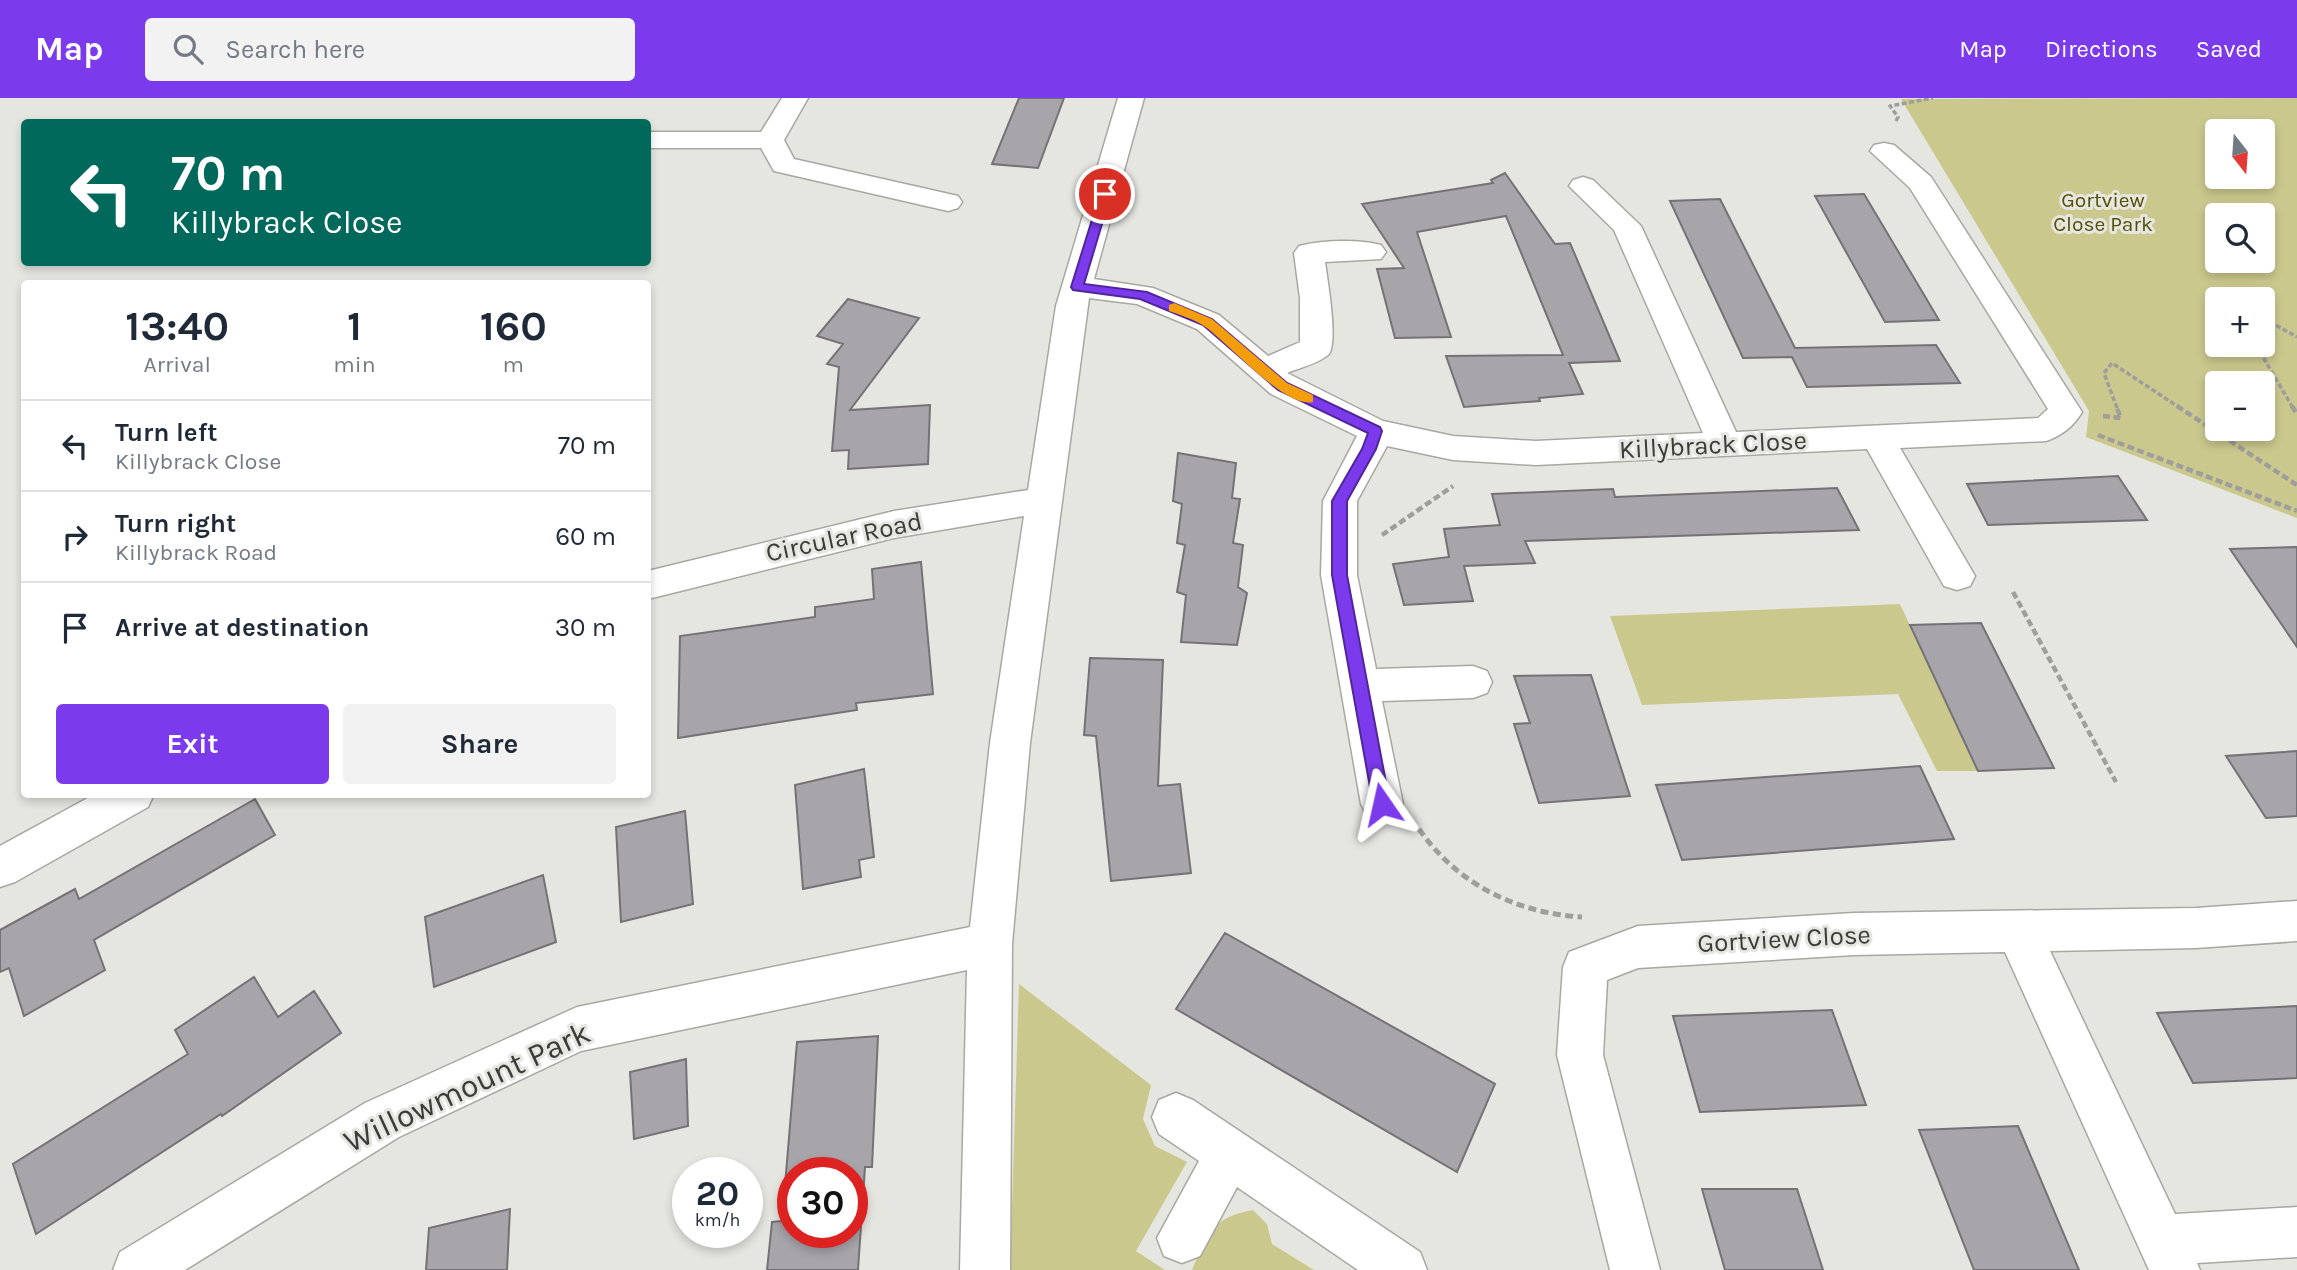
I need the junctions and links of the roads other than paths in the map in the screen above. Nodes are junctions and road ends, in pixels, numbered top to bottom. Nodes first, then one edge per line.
1 (795, 98) edge
2 (1131, 98) edge
3 (770, 140) junction
4 (651, 141) edge
5 (1884, 151) road end
6 (1583, 186) dead end
7 (948, 202) dead end
8 (1371, 251) dead end
9 (1077, 287) junction
10 (1264, 370) junction
11 (1376, 431) junction
12 (1877, 438) junction
13 (1725, 444) junction
14 (1044, 501) junction
15 (1957, 576) dead end
16 (651, 584) edge
17 (1474, 682) dead end
18 (1360, 686) junction
19 (127, 798) edge
20 (1382, 804) dead end
21 (0, 867) edge
22 (2297, 921) edge
23 (2018, 931) junction
24 (990, 944) junction
25 (1176, 1117) dead end
26 (1230, 1153) junction
27 (2297, 1232) edge
28 (1182, 1238) dead end
29 (2168, 1255) edge
30 (138, 1270) edge
31 (985, 1270) edge
32 (1402, 1270) edge
33 (1636, 1270) edge

1 - 3 street
2 - 9 street
3 - 4 street
3 - 7 street
5 - 12 street, Killybrack Close
6 - 13 street
8 - 10 street
9 - 10 street, Killybrack Close
9 - 14 street
10 - 11 street, Killybrack Close
11 - 13 street, Killybrack Close
11 - 18 street
12 - 13 street, Killybrack Close
12 - 15 street
14 - 16 street, Circular Road
14 - 24 street
17 - 18 street
18 - 20 street
19 - 21 street
22 - 23 street, Gortview Close
23 - 29 street
23 - 33 street, Gortview Close
24 - 30 street, Willowmount Park
24 - 31 street
25 - 26 street
26 - 28 street
26 - 32 street
27 - 29 street

